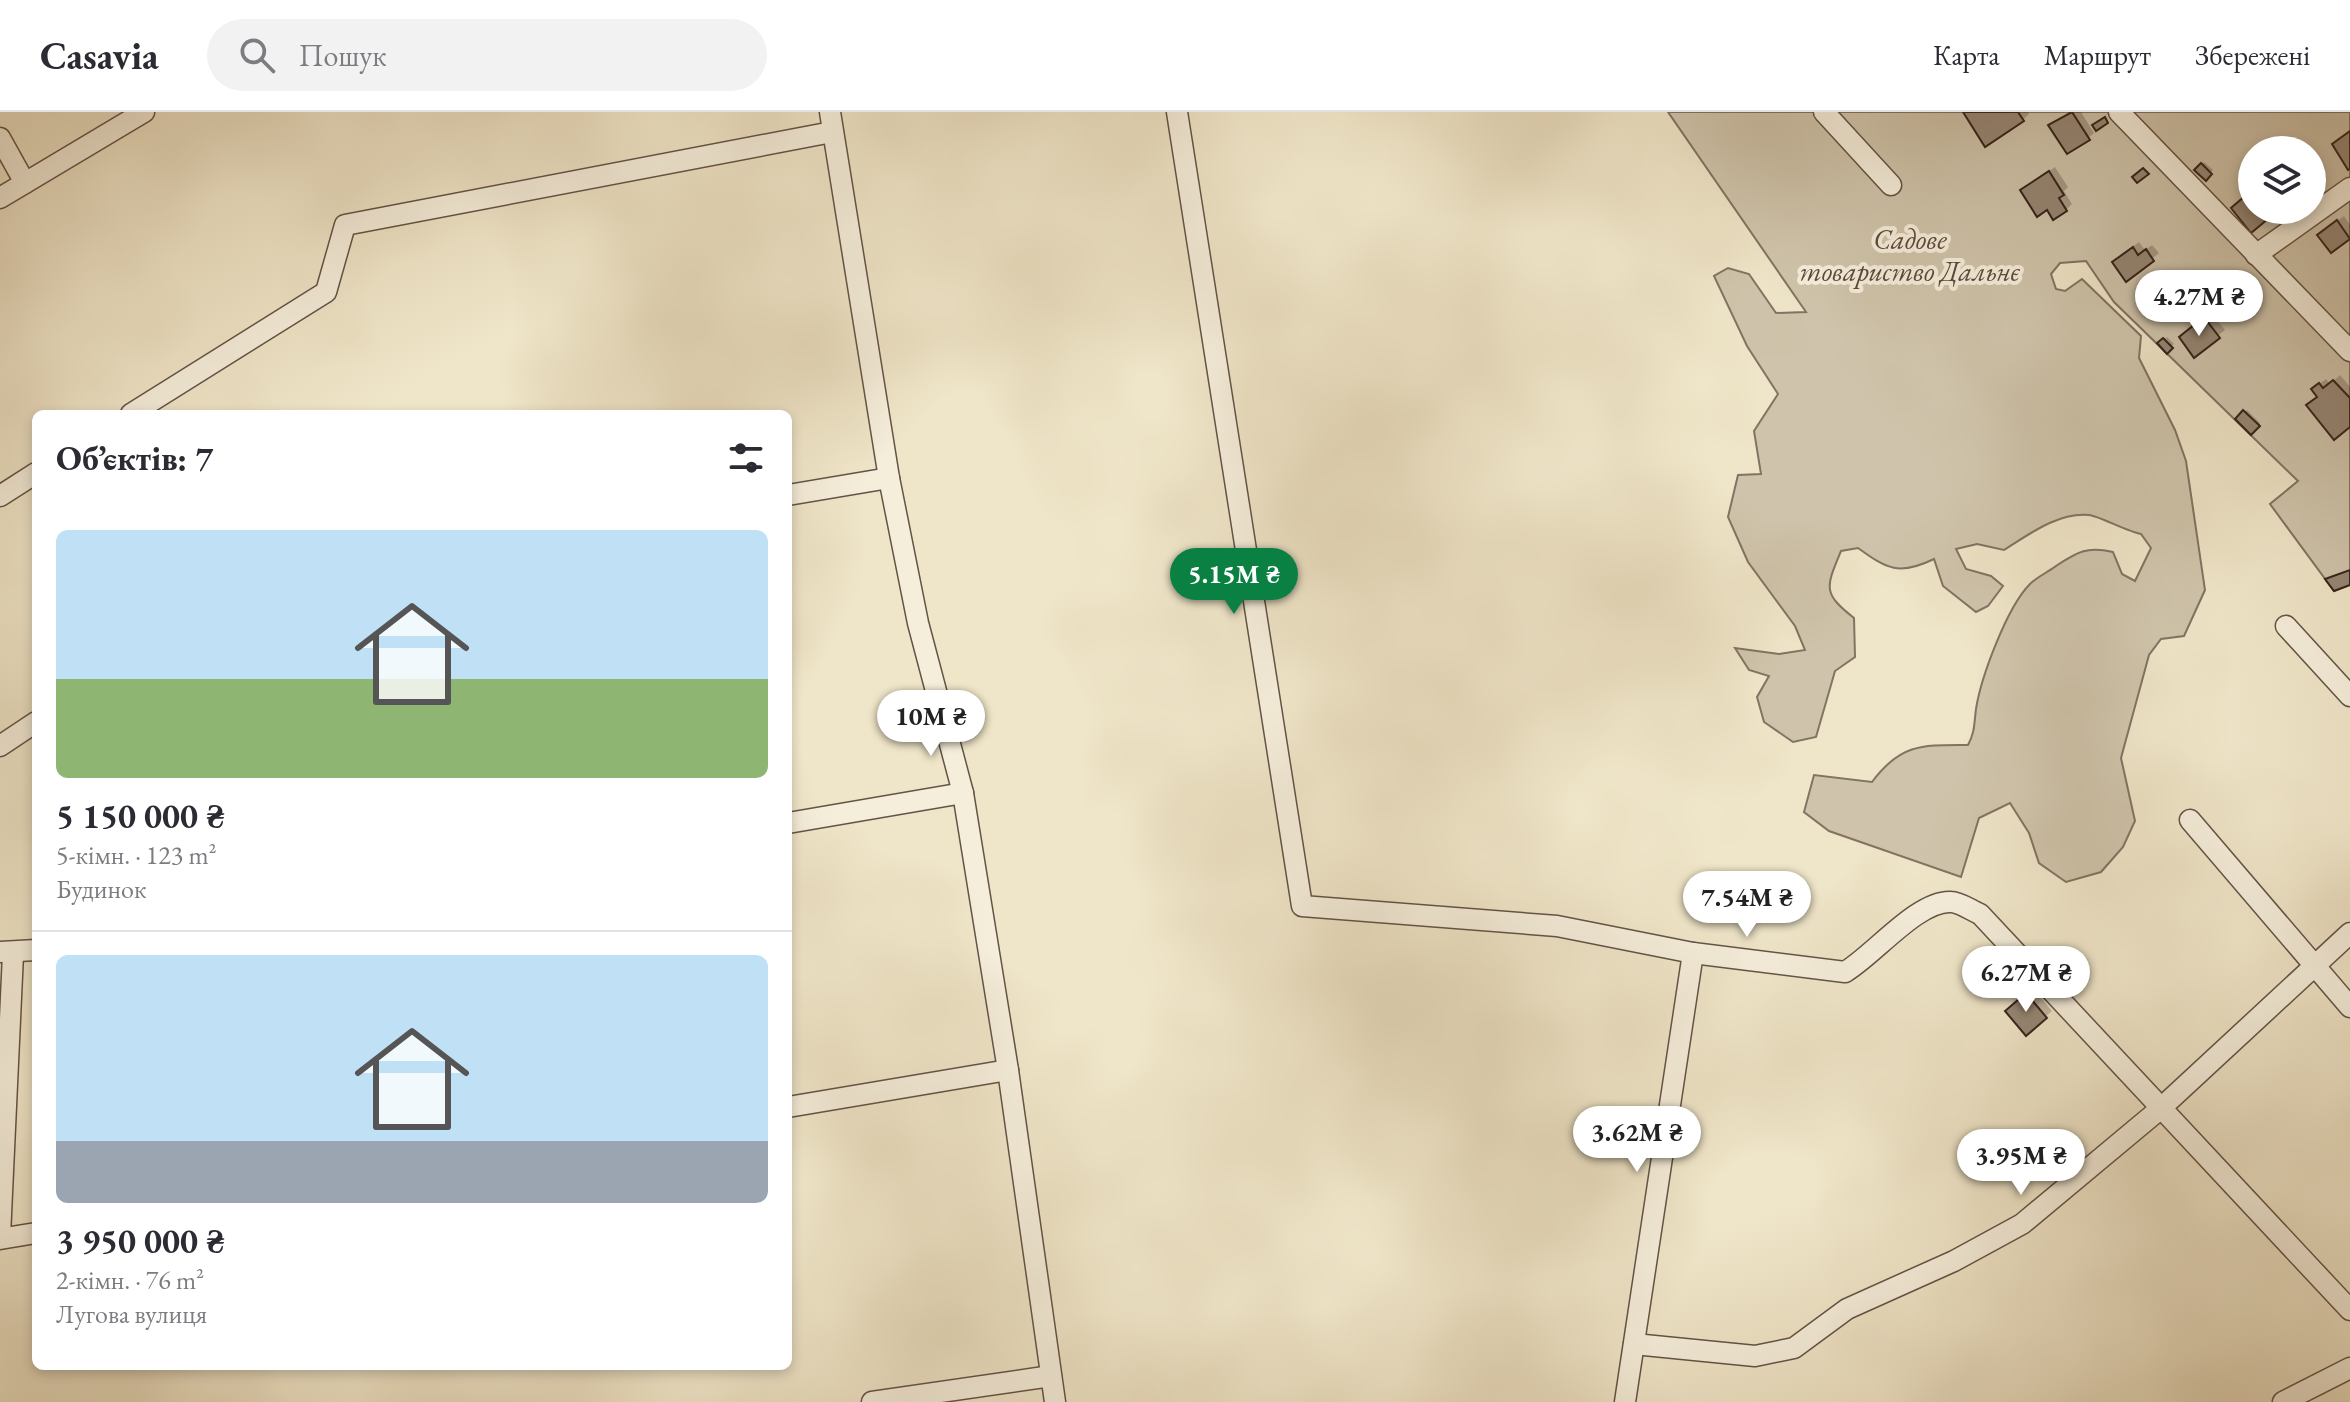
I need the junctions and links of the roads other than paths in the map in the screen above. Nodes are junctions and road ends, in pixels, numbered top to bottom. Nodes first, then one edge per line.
1 (144, 112) edge
2 (1177, 112) edge
3 (1824, 112) edge
4 (2119, 112) edge
5 (831, 122) edge
6 (0, 138) edge
7 (25, 183) junction
8 (1891, 185) dead end
9 (2350, 188) edge
10 (0, 198) edge
11 (2256, 255) junction
12 (2350, 351) edge
13 (137, 410) edge
14 (32, 476) edge
15 (889, 478) junction
16 (792, 494) edge
17 (0, 496) edge
18 (2286, 626) dead end
19 (2350, 696) edge
20 (32, 725) edge
21 (0, 746) edge
22 (963, 793) junction
23 (2190, 820) dead end
24 (792, 822) edge
25 (2350, 933) edge
26 (32, 950) edge
27 (7, 953) edge
28 (1693, 953) junction
29 (2313, 967) junction
30 (2350, 1007) edge
31 (1008, 1070) junction
32 (792, 1106) edge
33 (2160, 1109) junction
34 (32, 1233) edge
35 (0, 1237) edge
36 (2350, 1310) edge
37 (1634, 1344) junction
38 (2350, 1368) edge
39 (1051, 1376) junction
40 (872, 1402) edge
41 (1055, 1402) edge
42 (1625, 1402) edge
43 (2283, 1402) edge

1 - 7 street
2 - 28 street
3 - 8 street
4 - 11 street
5 - 13 street
5 - 15 street
6 - 7 street
7 - 10 street
9 - 11 street
11 - 12 street
14 - 17 street
15 - 16 street
15 - 22 street
18 - 19 street
20 - 21 street
22 - 24 street
22 - 31 street
23 - 29 street
25 - 29 street
26 - 27 street
27 - 35 street
28 - 33 street
28 - 37 street
29 - 30 street
29 - 33 street
31 - 32 street
31 - 39 street
33 - 36 street
33 - 37 street
34 - 35 street
37 - 42 street
38 - 43 street
39 - 40 street
39 - 41 street

